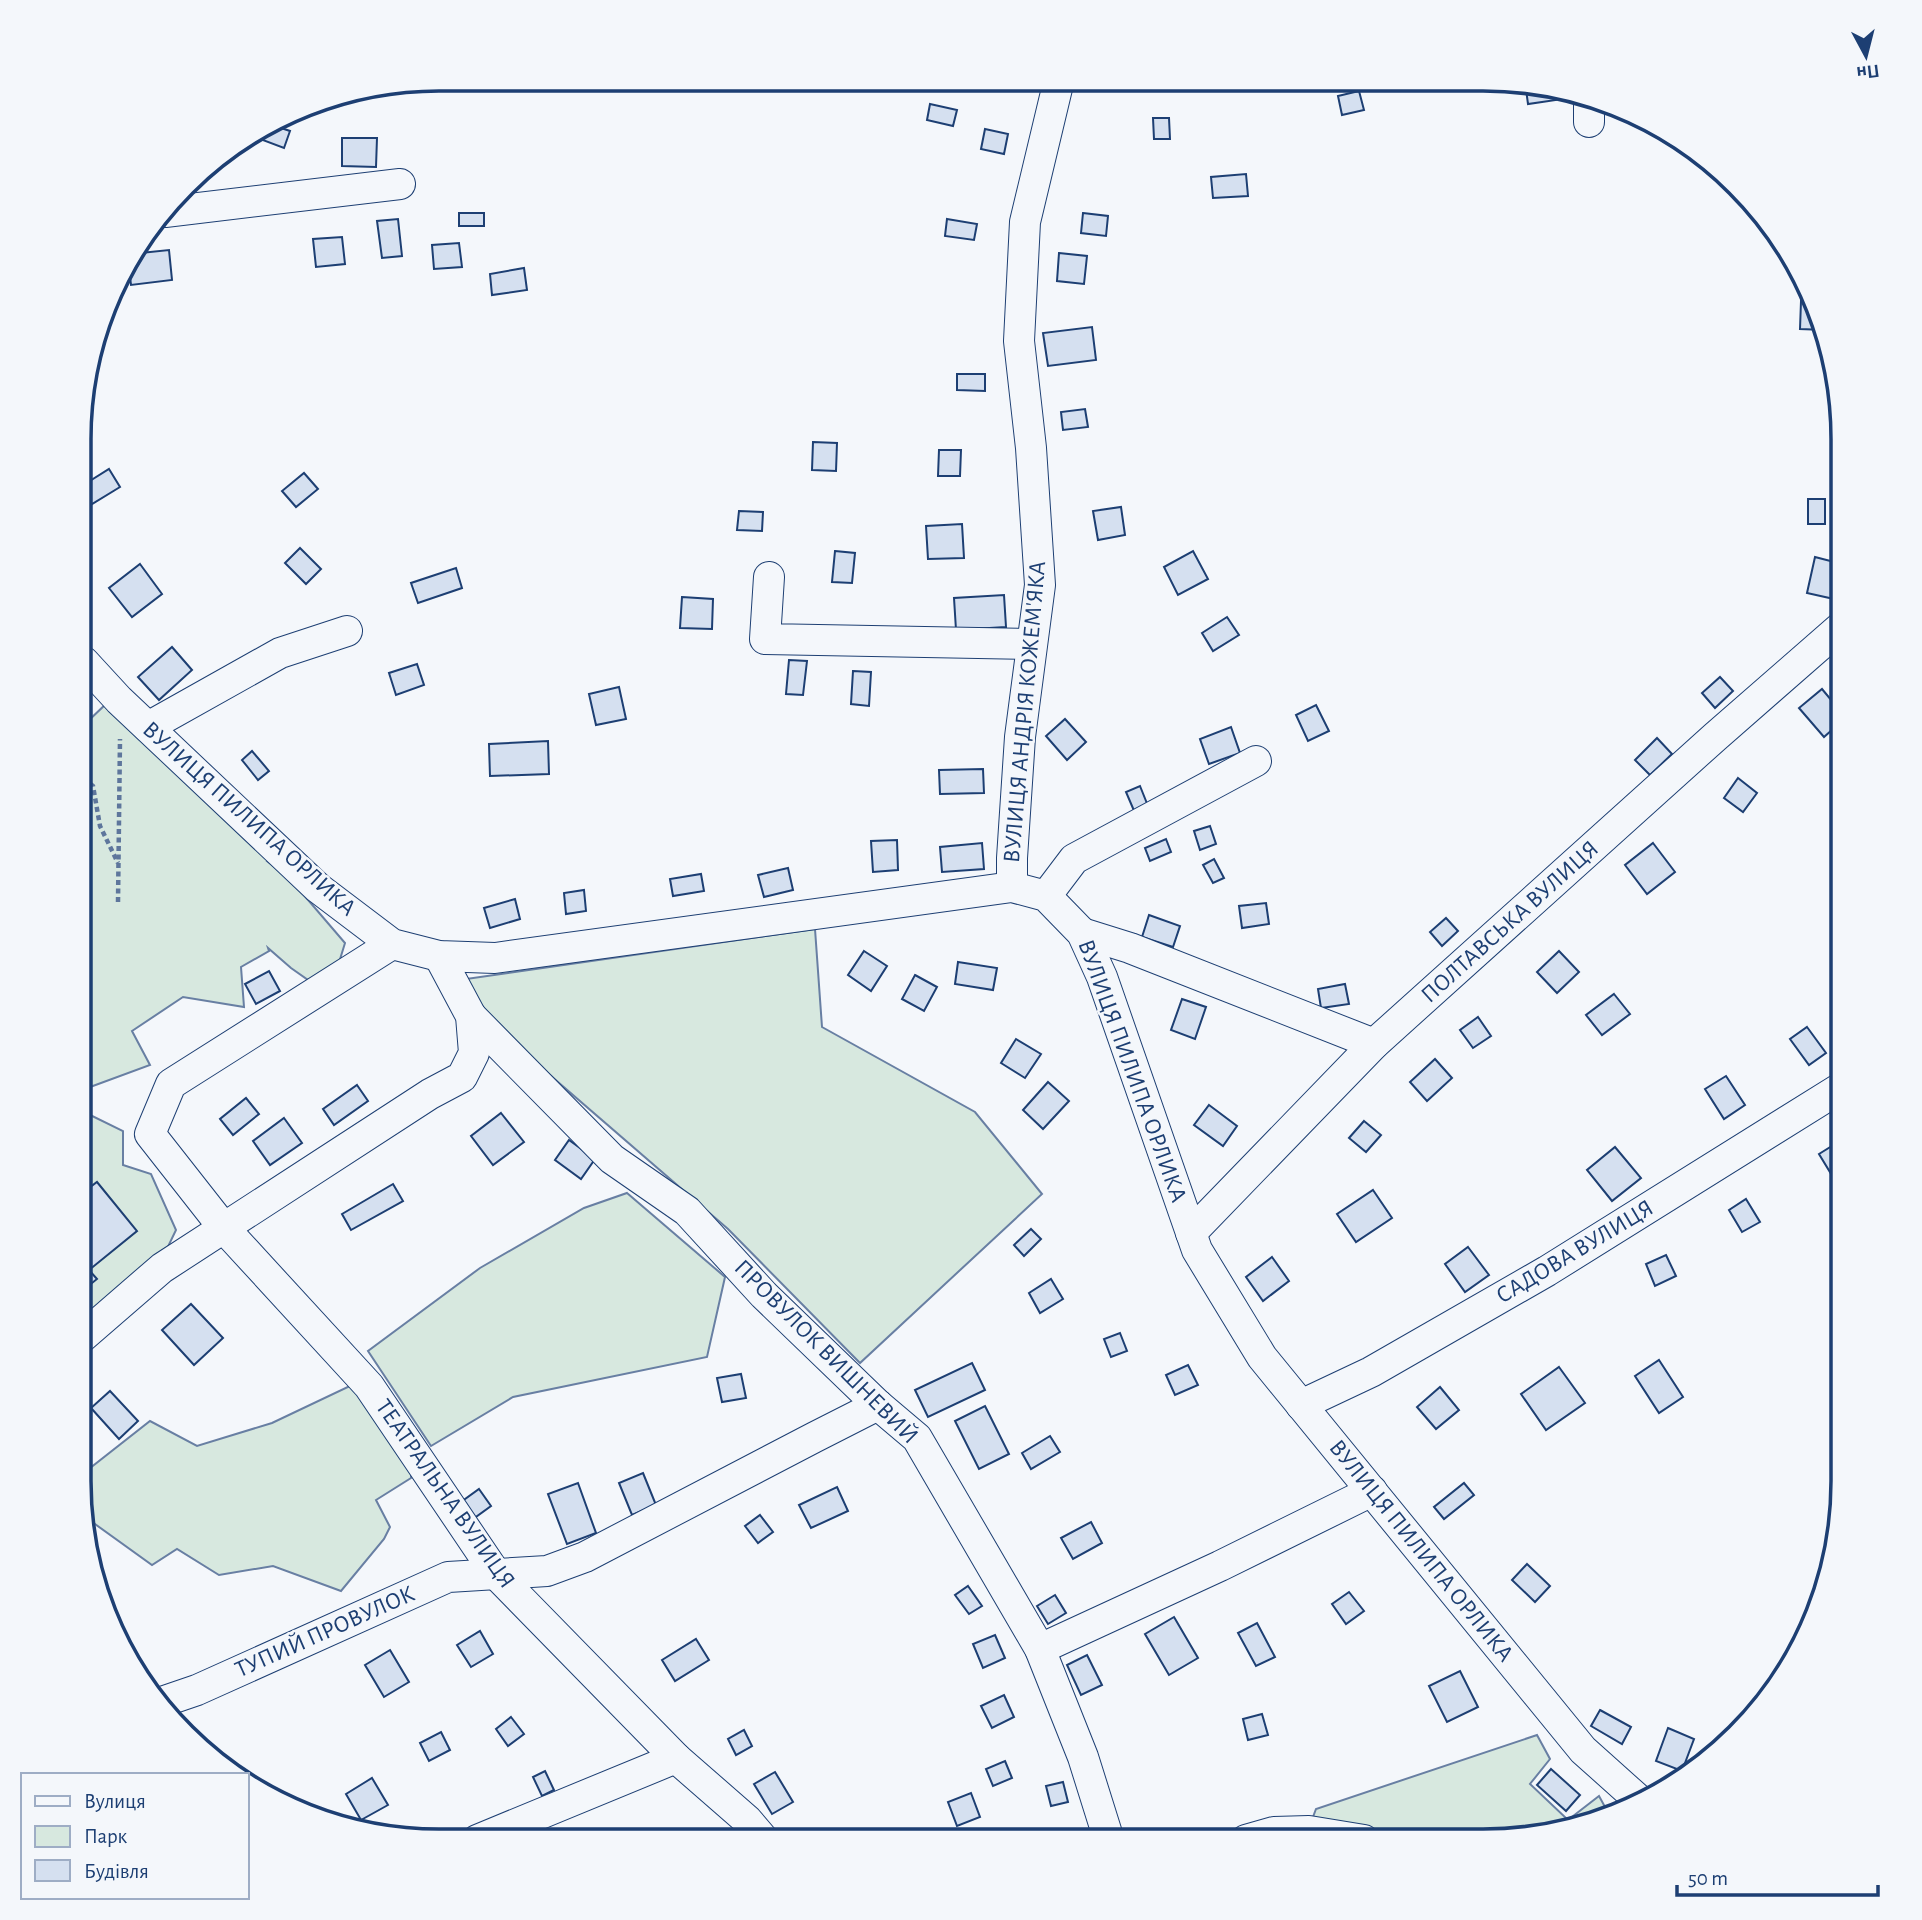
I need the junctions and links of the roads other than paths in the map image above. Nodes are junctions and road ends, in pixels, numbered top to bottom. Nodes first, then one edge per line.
1 (1056, 91) edge
2 (400, 184) dead end
3 (176, 211) edge
4 (769, 577) dead end
5 (347, 631) dead end
6 (1831, 636) edge
7 (1031, 644) junction
8 (91, 669) edge
9 (134, 729) junction
10 (1256, 761) dead end
11 (1012, 887) junction
12 (1046, 896) junction
13 (1082, 933) junction
14 (392, 944) junction
15 (439, 956) junction
16 (471, 1016) junction
17 (1374, 1044) junction
18 (1831, 1094) edge
19 (223, 1227) junction
20 (1192, 1233) junction
21 (91, 1329) edge
22 (878, 1405) junction
23 (1301, 1405) junction
24 (1372, 1491) junction
25 (496, 1574) junction
26 (1040, 1649) junction
27 (168, 1700) edge
28 (676, 1758) junction
29 (1633, 1795) edge
30 (504, 1829) edge
31 (755, 1829) edge
32 (1106, 1829) edge

1 - 7 street, ВУЛИЦЯ АНДРІЯ КОЖЕМ'ЯКА
2 - 3 street
4 - 7 street
5 - 9 street
6 - 17 street, ПОЛТАВСЬКА ВУЛИЦЯ
7 - 11 street, ВУЛИЦЯ АНДРІЯ КОЖЕМ'ЯКА
8 - 9 street, ВУЛИЦЯ ПИЛИПА ОРЛИКА
9 - 14 street, ВУЛИЦЯ ПИЛИПА ОРЛИКА
10 - 12 street
11 - 12 street, ВУЛИЦЯ ПИЛИПА ОРЛИКА
11 - 15 street, ВУЛИЦЯ ПИЛИПА ОРЛИКА
12 - 13 street, ВУЛИЦЯ ПИЛИПА ОРЛИКА
13 - 17 street
13 - 20 street, ВУЛИЦЯ ПИЛИПА ОРЛИКА
14 - 15 street, ВУЛИЦЯ ПИЛИПА ОРЛИКА
14 - 19 street, ТЕАТРАЛЬНА ВУЛИЦЯ
15 - 16 street
16 - 19 street
16 - 22 street, ПРОВУЛОК ВИШНЕВИЙ
17 - 20 street, ПОЛТАВСЬКА ВУЛИЦЯ
18 - 23 street, САДОВА ВУЛИЦЯ
19 - 21 street
19 - 25 street, ТЕАТРАЛЬНА ВУЛИЦЯ
20 - 23 street, ВУЛИЦЯ ПИЛИПА ОРЛИКА
22 - 25 street, ТУПИЙ ПРОВУЛОК
22 - 26 street, ПРОВУЛОК ВИШНЕВИЙ
23 - 24 street, ВУЛИЦЯ ПИЛИПА ОРЛИКА
24 - 26 street
24 - 29 street, ВУЛИЦЯ ПИЛИПА ОРЛИКА
25 - 27 street, ТУПИЙ ПРОВУЛОК
25 - 28 street, ТЕАТРАЛЬНА ВУЛИЦЯ
26 - 32 street, ПРОВУЛОК ВИШНЕВИЙ
28 - 30 street
28 - 31 street, ТЕАТРАЛЬНА ВУЛИЦЯ

